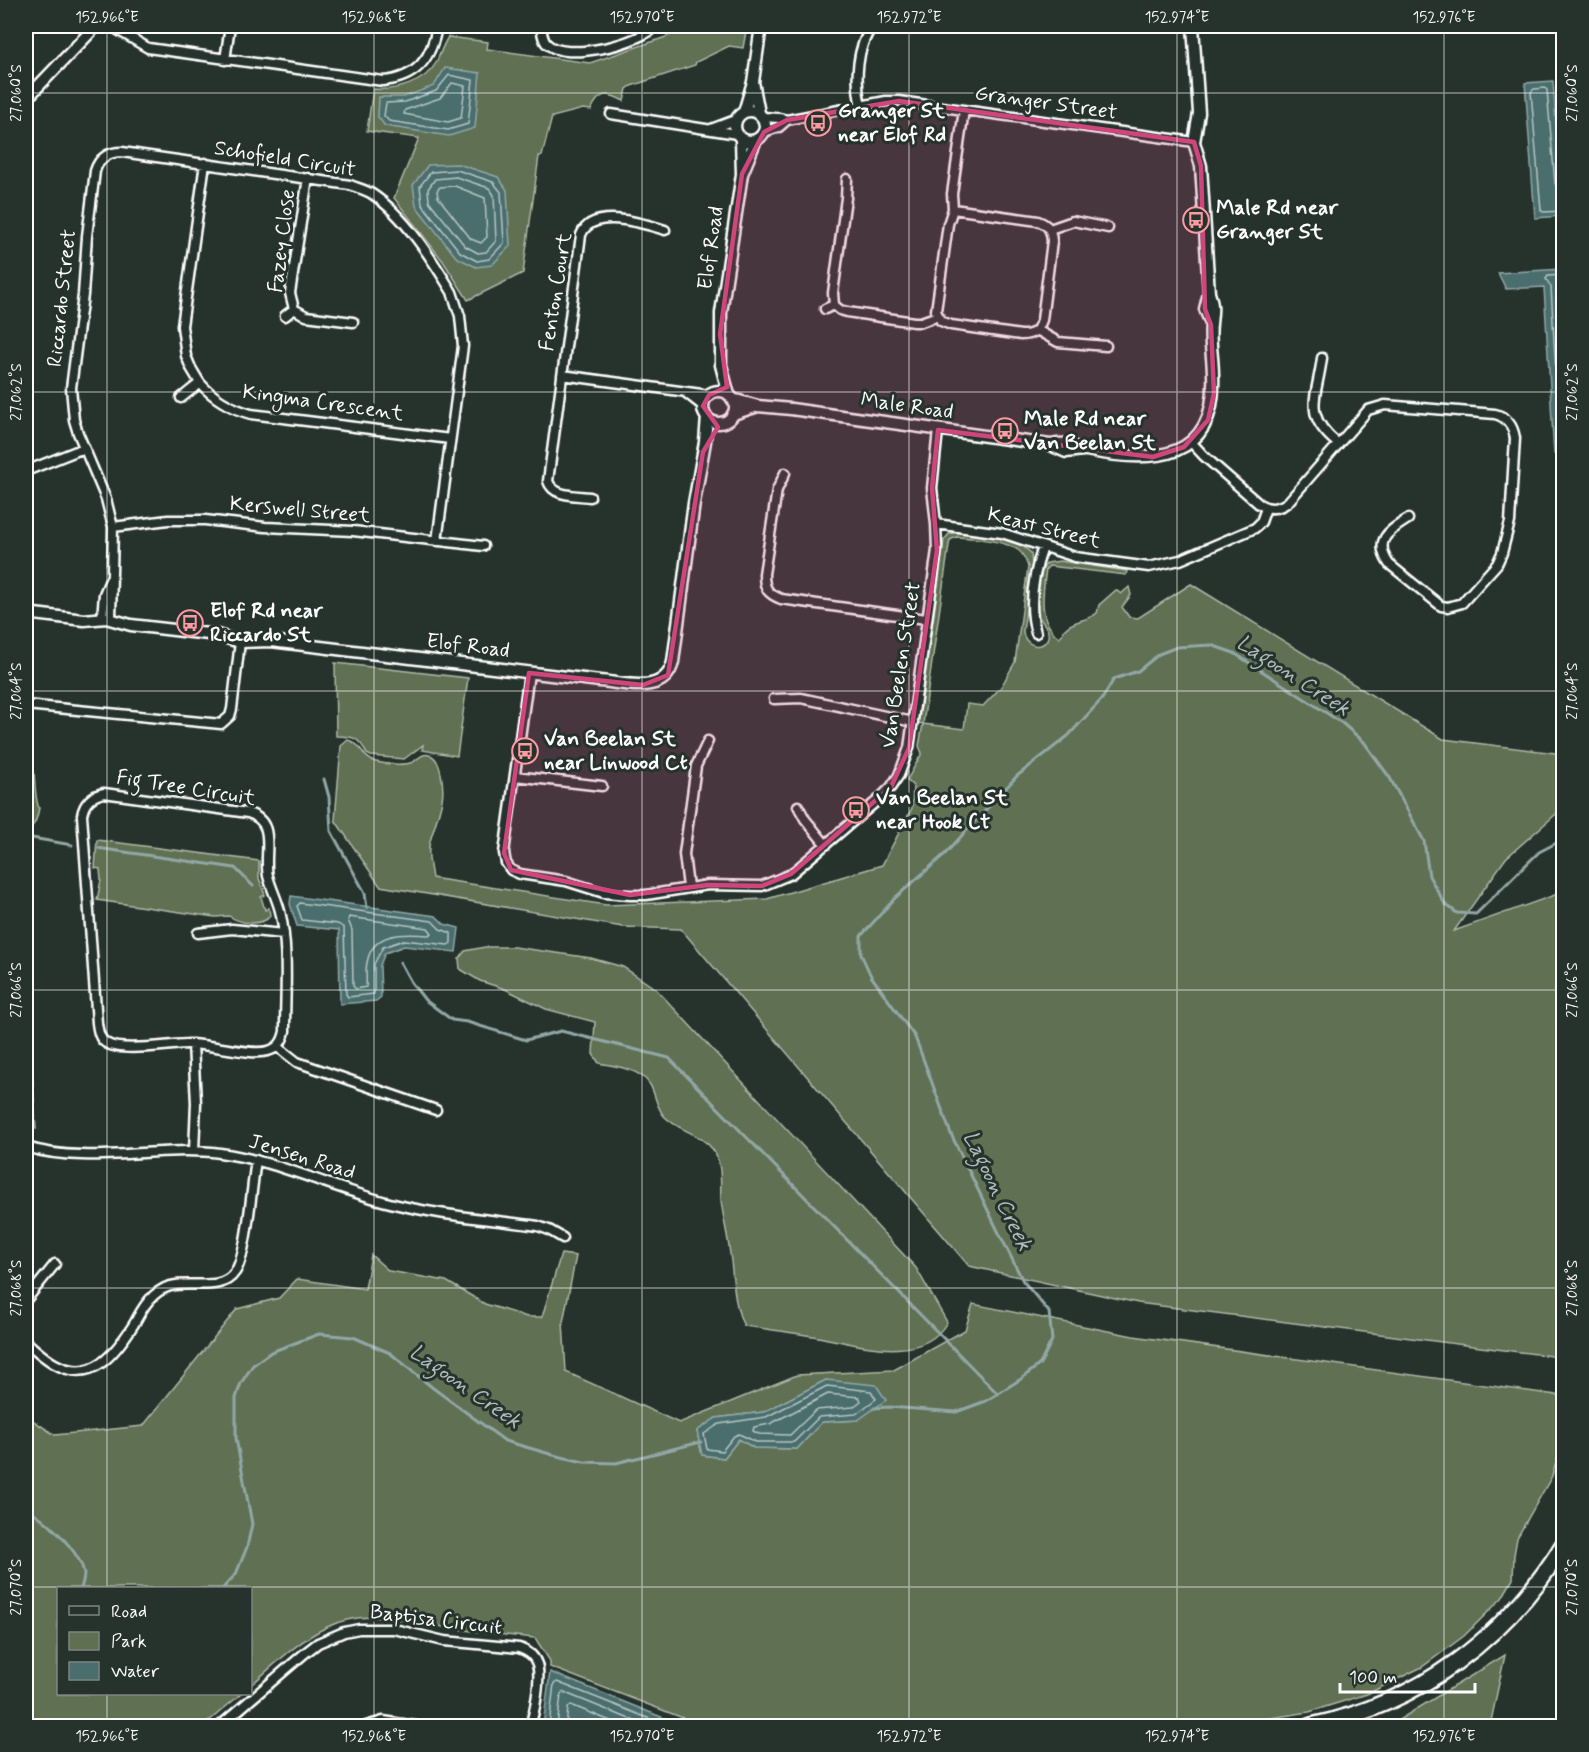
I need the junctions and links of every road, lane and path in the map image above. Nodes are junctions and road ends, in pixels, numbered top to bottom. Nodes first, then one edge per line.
1 (96, 26) edge
2 (111, 26) edge
3 (230, 26) edge
4 (437, 26) edge
5 (541, 26) edge
6 (655, 26) edge
7 (761, 26) edge
8 (873, 26) edge
9 (1193, 26) edge
10 (225, 60) junction
11 (753, 82) junction
12 (26, 99) edge
13 (861, 106) junction
14 (964, 110) junction
15 (744, 112) junction
16 (611, 114) dead end
17 (761, 115) junction
18 (735, 120) junction
19 (787, 120) junction
20 (711, 129) junction
21 (739, 136) junction
22 (760, 136) junction
23 (1194, 142) junction
24 (101, 159) joint
25 (205, 164) junction
26 (742, 174) junction
27 (308, 178) junction
28 (847, 179) dead end
29 (953, 209) junction
30 (1108, 228) dead end
31 (1050, 229) junction
32 (665, 230) dead end
33 (834, 304) junction
34 (294, 309) junction
35 (825, 309) dead end
36 (285, 316) dead end
37 (938, 316) junction
38 (353, 322) dead end
39 (1037, 330) junction
40 (1106, 346) dead end
41 (1322, 358) dead end
42 (721, 365) junction
43 (562, 375) junction
44 (200, 382) junction
45 (682, 391) junction
46 (712, 393) junction
47 (731, 397) junction
48 (181, 398) dead end
49 (758, 405) junction
50 (705, 411) junction
51 (733, 414) junction
52 (719, 423) junction
53 (938, 430) junction
54 (450, 439) junction
55 (705, 442) junction
56 (1191, 442) junction
57 (1337, 443) junction
58 (84, 448) junction
59 (26, 471) edge
60 (785, 473) dead end
61 (590, 497) dead end
62 (1266, 508) junction
63 (1408, 519) dead end
64 (936, 524) junction
65 (113, 526) junction
66 (437, 541) junction
67 (483, 546) dead end
68 (1043, 548) junction
69 (26, 613) edge
70 (106, 619) junction
71 (926, 619) junction
72 (1036, 633) dead end
73 (240, 642) junction
74 (529, 673) junction
75 (774, 699) dead end
76 (26, 705) edge
77 (913, 722) junction
78 (708, 741) dead end
79 (515, 776) junction
80 (602, 786) dead end
81 (798, 806) dead end
82 (826, 845) junction
83 (688, 887) junction
84 (198, 933) dead end
85 (284, 934) junction
86 (193, 1044) junction
87 (278, 1047) junction
88 (436, 1110) dead end
89 (26, 1148) edge
90 (194, 1151) junction
91 (256, 1160) junction
92 (563, 1238) dead end
93 (55, 1264) dead end
94 (26, 1300) edge
95 (26, 1342) edge
96 (1563, 1544) edge
97 (220, 1726) edge
98 (366, 1726) edge
99 (416, 1726) edge
100 (529, 1726) edge
101 (1311, 1726) edge

1 - 12 street
2 - 10 street
3 - 10 street
4 - 10 street
5 - 6 street
7 - 11 street
8 - 13 street
9 - 23 street
11 - 15 street
11 - 17 street
13 - 14 street, Granger Street
13 - 19 street, Granger Street
14 - 23 street, Granger Street
14 - 29 street
15 - 17 street
15 - 18 street
16 - 20 street
17 - 19 street, Granger Street
17 - 22 street
18 - 20 street
18 - 21 street
19 - 22 street, Granger Street
20 - 21 street
21 - 22 street
21 - 26 street, Elof Road
22 - 26 street, Elof Road
23 - 56 street
24 - 25 street, Schofield Circuit
24 - 58 street, Riccardo Street
25 - 27 street, Schofield Circuit
25 - 44 street, Kingma Crescent
26 - 42 street, Elof Road
27 - 34 street, Fazey Close
27 - 54 street, Schofield Circuit
28 - 33 street
29 - 31 street
29 - 37 street
30 - 31 street
31 - 39 street
32 - 43 street, Fenton Court
33 - 35 street
33 - 37 street
34 - 36 street, Fazey Close
34 - 38 street, Fazey Close
37 - 39 street
39 - 40 street
41 - 57 street
42 - 46 street, Elof Road
42 - 47 street, Elof Road
43 - 45 street
43 - 61 street
44 - 48 street
44 - 54 street, Kingma Crescent
45 - 46 street
45 - 50 street
46 - 47 street
46 - 50 street
47 - 49 street, Male Road
47 - 51 street
49 - 51 street, Male Road
49 - 53 street, Male Road
50 - 52 street
50 - 55 street, Elof Road
51 - 52 street
52 - 55 street, Elof Road
53 - 56 street, Male Road
53 - 64 street, Van Beelen Street
54 - 66 street, Schofield Circuit
55 - 74 street, Elof Road
56 - 62 street
57 - 62 street
57 - 63 street
58 - 59 street
58 - 65 street, Riccardo Street
60 - 71 street
62 - 68 street, Keast Street
64 - 68 street, Keast Street
64 - 71 street, Van Beelen Street
65 - 66 street, Kerswell Street
65 - 70 street, Riccardo Street
66 - 67 street, Kerswell Street
68 - 72 street
69 - 70 street, Elof Road
70 - 73 street, Elof Road
71 - 77 street, Van Beelen Street
73 - 74 street, Elof Road
73 - 76 street
74 - 79 street, Van Beelen Street
75 - 77 street
77 - 82 street, Van Beelen Street
78 - 83 street
79 - 80 street
79 - 83 street, Van Beelen Street
81 - 82 street
82 - 83 street, Van Beelen Street
84 - 85 street
85 - 86 street, Fig Tree Circuit
85 - 87 street, Fig Tree Circuit
86 - 87 street, Fig Tree Circuit
86 - 90 street
87 - 88 street
89 - 90 street, Jensen Road
90 - 91 street, Jensen Road
91 - 92 street, Jensen Road
91 - 95 street
93 - 94 street
96 - 101 highway
97 - 100 street, Baptisa Circuit
98 - 99 street

